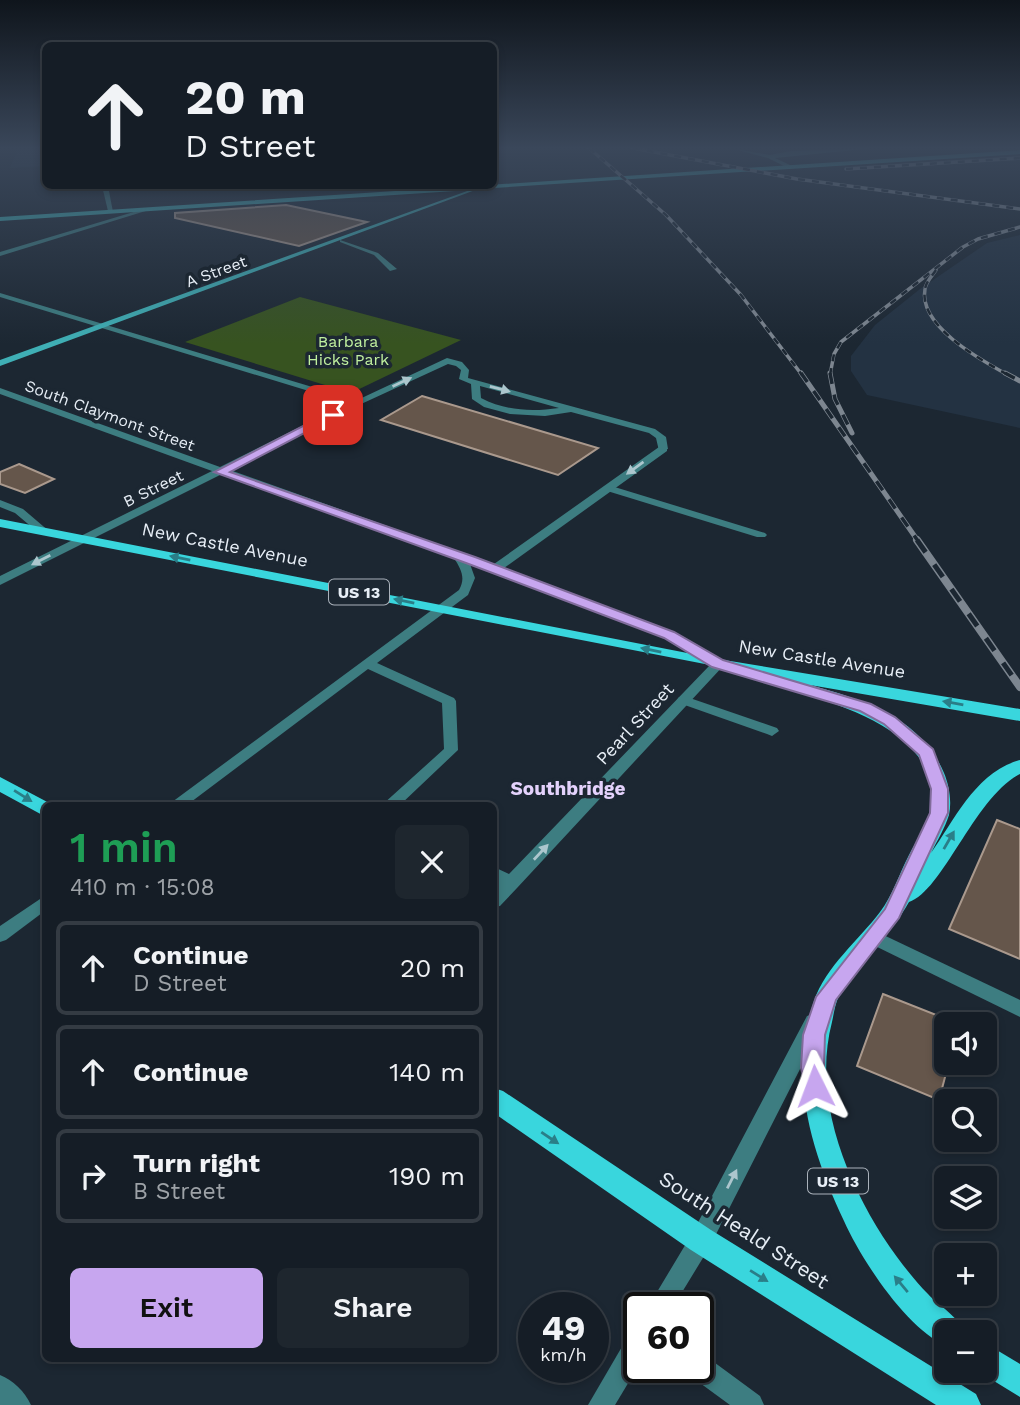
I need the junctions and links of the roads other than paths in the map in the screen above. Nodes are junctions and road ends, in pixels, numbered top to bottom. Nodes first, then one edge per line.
1 (75, 214) edge
2 (134, 214) edge
3 (417, 214) edge
4 (0, 219) edge
5 (342, 240) junction
6 (0, 254) edge
7 (393, 269) dead end
8 (0, 295) edge
9 (104, 326) junction
10 (0, 363) edge
11 (475, 382) junction
12 (0, 391) edge
13 (356, 403) junction
14 (573, 409) junction
15 (220, 472) junction
16 (608, 488) junction
17 (0, 503) edge
18 (0, 523) edge
19 (44, 532) junction
20 (761, 534) dead end
21 (82, 539) junction
22 (458, 555) junction
23 (495, 569) junction
24 (0, 581) edge
25 (442, 608) junction
26 (368, 664) junction
27 (718, 664) junction
28 (684, 700) junction
29 (1020, 715) edge
30 (772, 731) dead end
31 (1020, 766) edge
32 (0, 782) edge
33 (180, 802) edge
34 (393, 802) edge
35 (42, 808) edge
36 (497, 875) edge
37 (511, 884) junction
38 (497, 898) edge
39 (42, 904) edge
40 (892, 913) junction
41 (0, 935) edge
42 (873, 937) junction
43 (827, 997) junction
44 (1020, 1009) edge
45 (497, 1101) edge
46 (701, 1240) junction
47 (669, 1292) edge
48 (937, 1320) edge
49 (997, 1366) edge
50 (623, 1369) edge
51 (714, 1378) edge
52 (1020, 1382) edge
53 (0, 1387) edge
54 (18, 1405) edge
55 (601, 1405) edge
56 (751, 1405) edge
57 (965, 1405) edge

1 - 4 main road
2 - 6 street
3 - 5 main road, A Street
5 - 7 street
5 - 9 main road, A Street
8 - 9 street
9 - 10 main road, A Street
9 - 13 street
13 -> 11 street, B Street
11 -> 14 street
11 - 14 street
12 - 15 street, South Claymont Street
13 - 15 street, B Street
14 -> 16 street
15 - 21 street, B Street
15 - 22 street, South Claymont Street
16 - 20 street
16 - 23 street
17 - 19 street
18 - 19 main road, New Castle Avenue / US 13
19 - 21 main road, New Castle Avenue / US 13
21 -> 24 street, B Street
25 -> 21 main road, New Castle Avenue / US 13
22 - 23 street, South Claymont Street
22 - 25 street
23 - 27 street, South Claymont Street
25 - 26 street
27 -> 25 main road, New Castle Avenue / US 13
26 - 33 street
26 - 34 street
27 - 28 street, Pearl Street
29 -> 27 main road, New Castle Avenue
27 - 40 main road, US 13
28 - 30 street
37 -> 28 street, Pearl Street
40 -> 31 main road
32 -> 35 main road
36 - 37 street
37 - 38 street, Pearl Street
39 - 41 street
40 - 42 main road, US 13
42 - 43 main road, US 13
42 - 44 street
46 -> 43 street
48 -> 43 main road, US 13
45 -> 46 main road, South Heald Street
46 - 47 street
46 -> 57 main road, South Heald Street
49 - 52 main road
50 - 55 street
51 - 56 street
53 - 54 street

